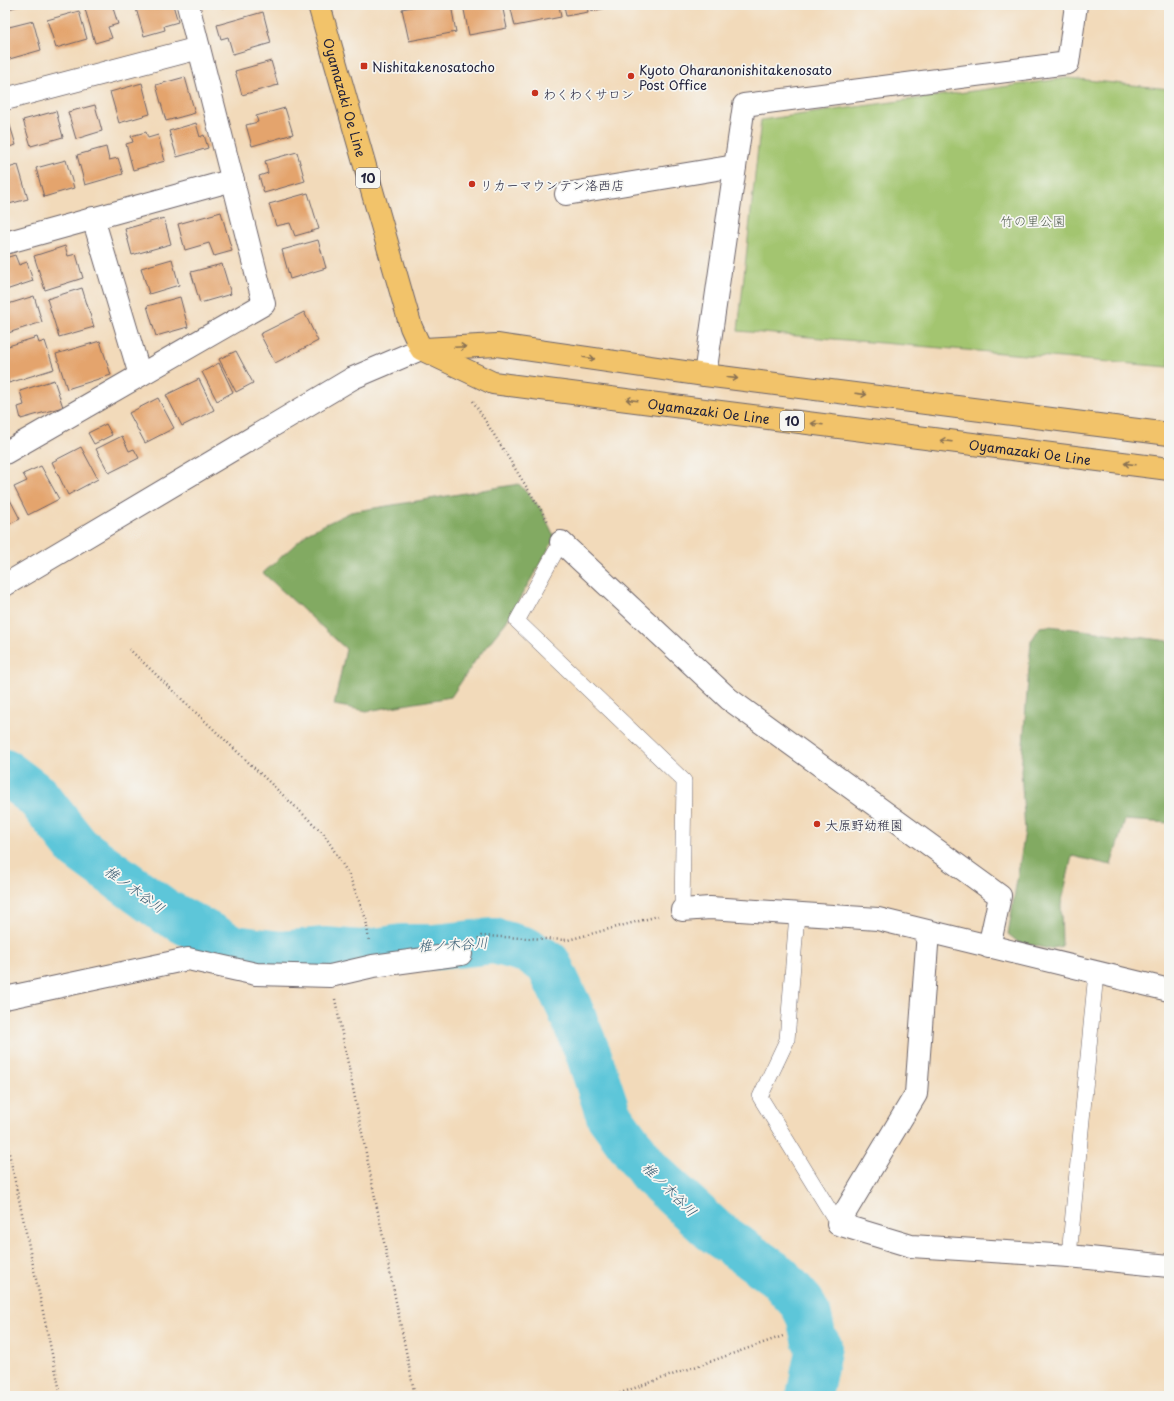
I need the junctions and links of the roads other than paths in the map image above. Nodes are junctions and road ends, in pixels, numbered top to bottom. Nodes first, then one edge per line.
1 (188, 5) edge
2 (318, 5) edge
3 (1076, 5) edge
4 (199, 48) junction
5 (5, 99) edge
6 (735, 166) junction
7 (233, 180) junction
8 (566, 194) dead end
9 (93, 218) junction
10 (5, 242) edge
11 (421, 349) junction
12 (705, 374) junction
13 (140, 375) junction
14 (1169, 434) edge
15 (6, 447) edge
16 (1169, 469) edge
17 (561, 542) joint
18 (5, 585) edge
19 (682, 910) joint
20 (797, 914) junction
21 (928, 932) junction
22 (989, 946) junction
23 (461, 954) road end
24 (1096, 973) junction
25 (1169, 990) edge
26 (5, 998) edge
27 (838, 1224) junction
28 (1069, 1256) junction
29 (1169, 1266) edge

1 - 4 street
2 - 11 main road, Oyamazaki Oe Line / 10
3 - 6 street
4 - 5 street
4 - 7 street
6 - 8 street
6 - 12 street
7 - 9 street
7 - 13 street
9 - 10 street
9 - 13 street
11 -> 12 main road
16 -> 11 main road, Oyamazaki Oe Line / 10
11 - 18 street
12 -> 14 main road
13 - 15 street
17 - 19 lane
17 - 22 street
19 - 20 street
20 - 21 street
20 - 27 lane
21 - 22 street
21 - 27 street
22 - 24 street
23 - 26 street
24 - 25 street
24 - 28 lane
27 - 28 street
28 - 29 street

